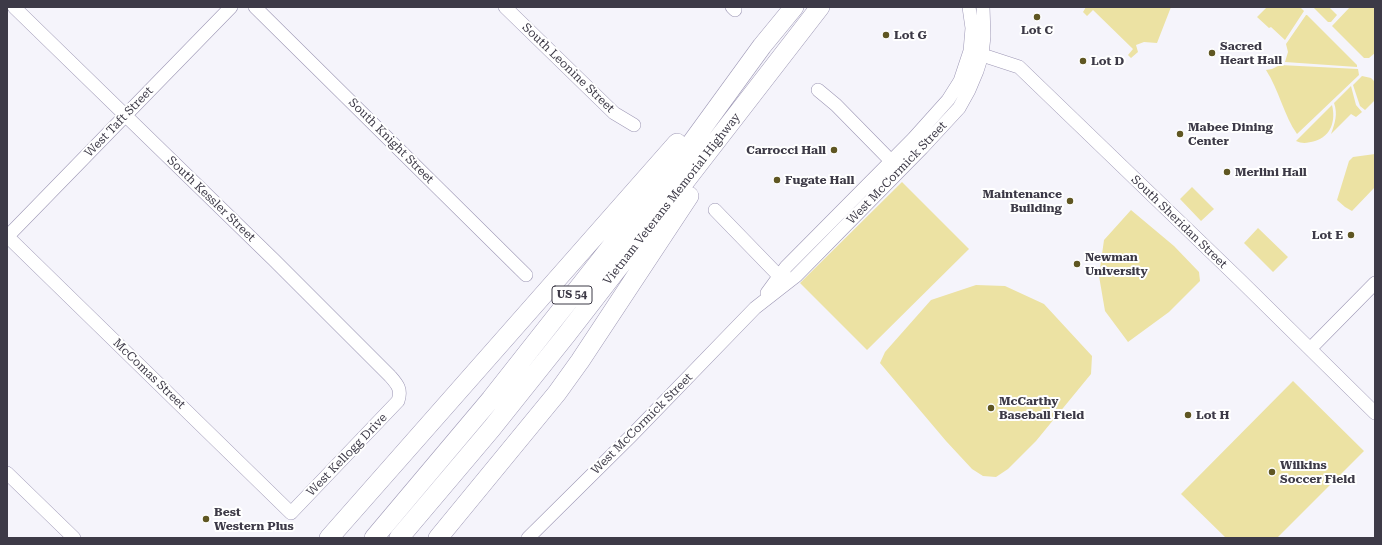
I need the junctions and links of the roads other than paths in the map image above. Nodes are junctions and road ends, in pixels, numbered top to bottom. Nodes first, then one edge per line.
1 (14, 7) edge
2 (231, 7) edge
3 (255, 7) edge
4 (506, 7) edge
5 (794, 7) edge
6 (820, 7) edge
7 (969, 7) edge
8 (983, 7) edge
9 (762, 46) junction
10 (976, 53) junction
11 (818, 90) dead end
12 (126, 115) junction
13 (634, 125) dead end
14 (723, 133) junction
15 (891, 161) junction
16 (715, 210) dead end
17 (7, 237) edge
18 (526, 275) dead end
19 (779, 276) junction
20 (1375, 283) edge
21 (755, 308) junction
22 (1310, 349) junction
23 (400, 396) joint
24 (1375, 413) edge
25 (7, 472) edge
26 (290, 513) joint
27 (74, 538) edge
28 (329, 538) edge
29 (374, 538) edge
30 (400, 538) edge
31 (438, 538) edge
32 (528, 538) edge

1 - 12 street, South Kessler Street
2 - 12 street, West Taft Street
3 - 18 street, South Knight Street
4 - 13 street, South Leonine Street
5 - 9 highway, Vietnam Veterans Memorial Highway / US 54
6 - 14 highway, Vietnam Veterans Memorial Highway / US 54
7 - 10 street, West McCormick Street
8 - 10 street, West McCormick Street
9 - 28 highway
9 - 29 highway, Vietnam Veterans Memorial Highway / US 54
10 - 15 street, West McCormick Street
10 - 21 street, West McCormick Street
10 - 22 street, South Sheridan Street
11 - 15 street
12 - 17 street, West Taft Street
12 - 23 street, South Kessler Street
14 - 30 highway, Vietnam Veterans Memorial Highway / US 54
14 - 31 highway
15 - 19 street, West McCormick Street
16 - 19 street
17 - 26 street, McComas Street
19 - 21 street, West McCormick Street
20 - 22 street
21 - 32 street, West McCormick Street
22 - 24 street, South Sheridan Street
23 - 26 street, West Kellogg Drive
25 - 27 street

